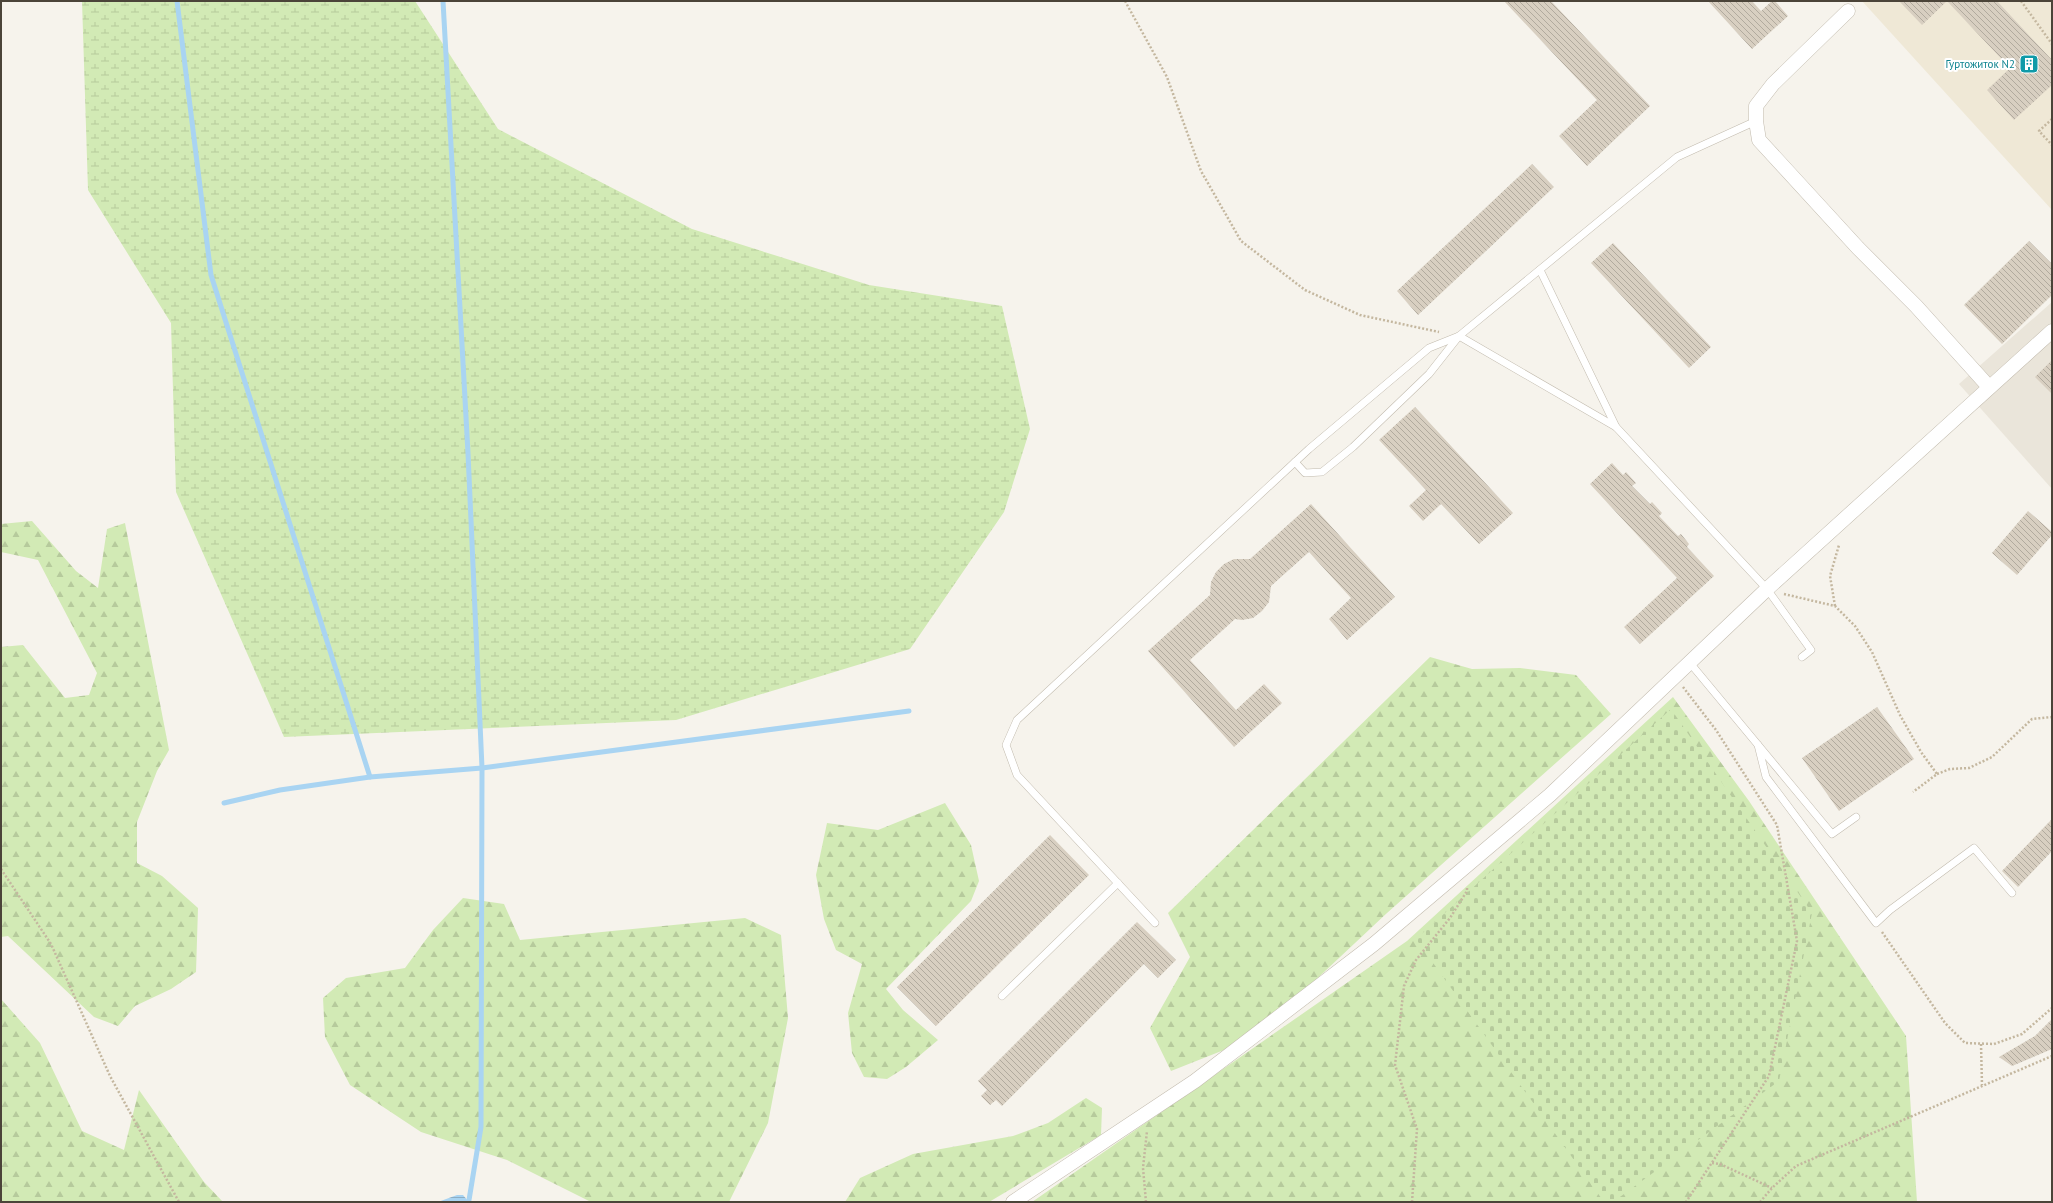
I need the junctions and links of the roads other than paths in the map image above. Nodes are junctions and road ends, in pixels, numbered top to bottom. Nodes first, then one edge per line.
1 (1848, 11) dead end
2 (1756, 121) junction
3 (1540, 270) junction
4 (2052, 331) edge
5 (1459, 336) junction
6 (1990, 388) junction
7 (1616, 427) junction
8 (1295, 462) junction
9 (1767, 589) junction
10 (1802, 657) dead end
11 (1690, 663) junction
12 (1758, 745) junction
13 (1856, 818) dead end
14 (1118, 883) junction
15 (2012, 893) dead end
16 (1155, 923) dead end
17 (1002, 996) dead end
18 (1013, 1202) edge

1 - 2 street
2 - 3 lane
2 - 6 street
3 - 5 lane
3 - 7 lane
4 - 6 street
5 - 7 lane
5 - 8 lane
5 - 8 lane
6 - 9 street
7 - 9 lane
8 - 14 lane
9 - 10 lane
9 - 11 street
11 - 12 lane
11 - 18 street
12 - 13 lane
12 - 15 lane
14 - 16 lane
14 - 17 lane

